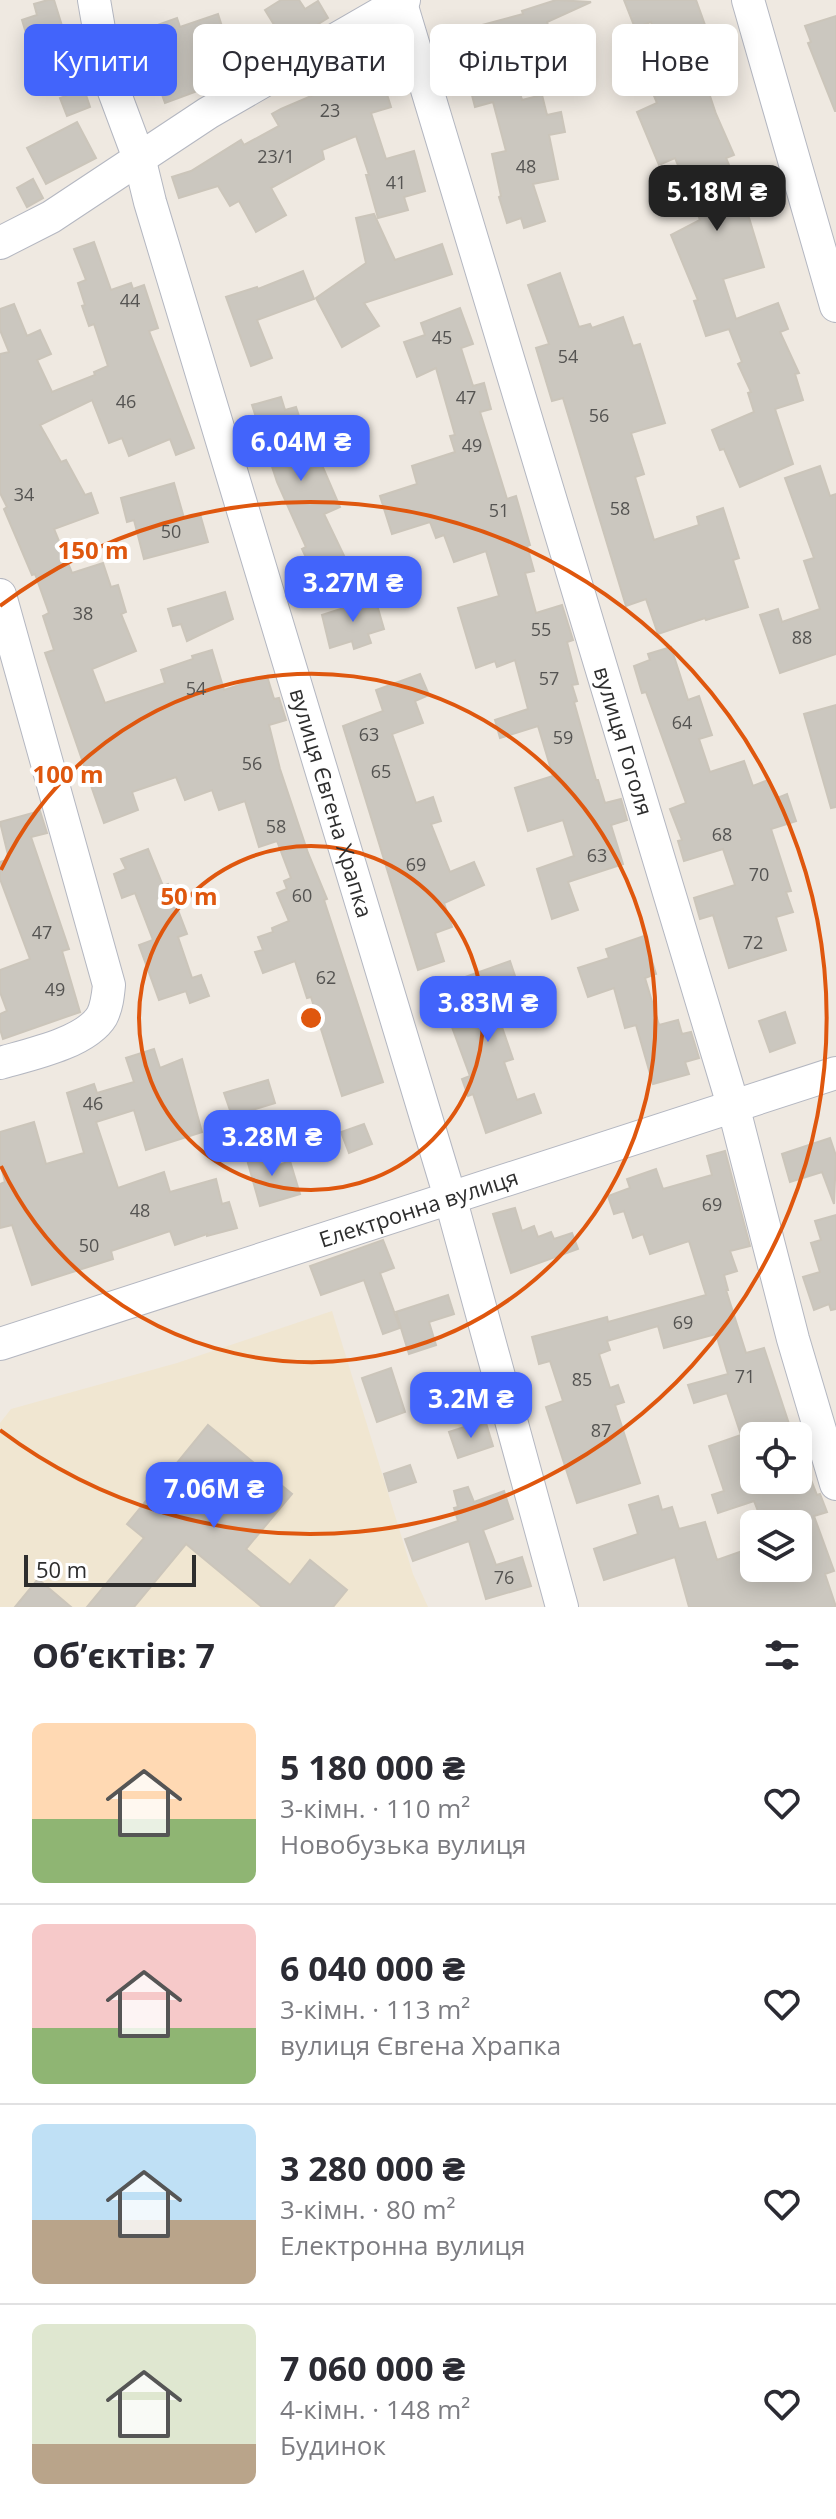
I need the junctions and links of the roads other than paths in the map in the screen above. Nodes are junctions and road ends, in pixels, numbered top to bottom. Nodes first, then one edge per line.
1 (94, 0) edge
2 (748, 0) edge
3 (402, 1) edge
4 (140, 161) junction
5 (0, 243) edge
6 (836, 306) edge
7 (0, 595) edge
8 (0, 1063) edge
9 (836, 1073) edge
10 (733, 1105) junction
11 (450, 1197) junction
12 (0, 1344) edge
13 (836, 1484) edge
14 (562, 1607) edge

1 - 4 street, вулиця Євгена Храпка
2 - 6 street
3 - 4 street
3 - 10 street, вулиця Гоголя
4 - 5 street
4 - 11 street, вулиця Євгена Храпка
7 - 8 street
9 - 10 street, Електронна вулиця
10 - 11 street, Електронна вулиця
10 - 13 street, вулиця Гоголя
11 - 12 street, Електронна вулиця
11 - 14 street, вулиця Євгена Храпка

